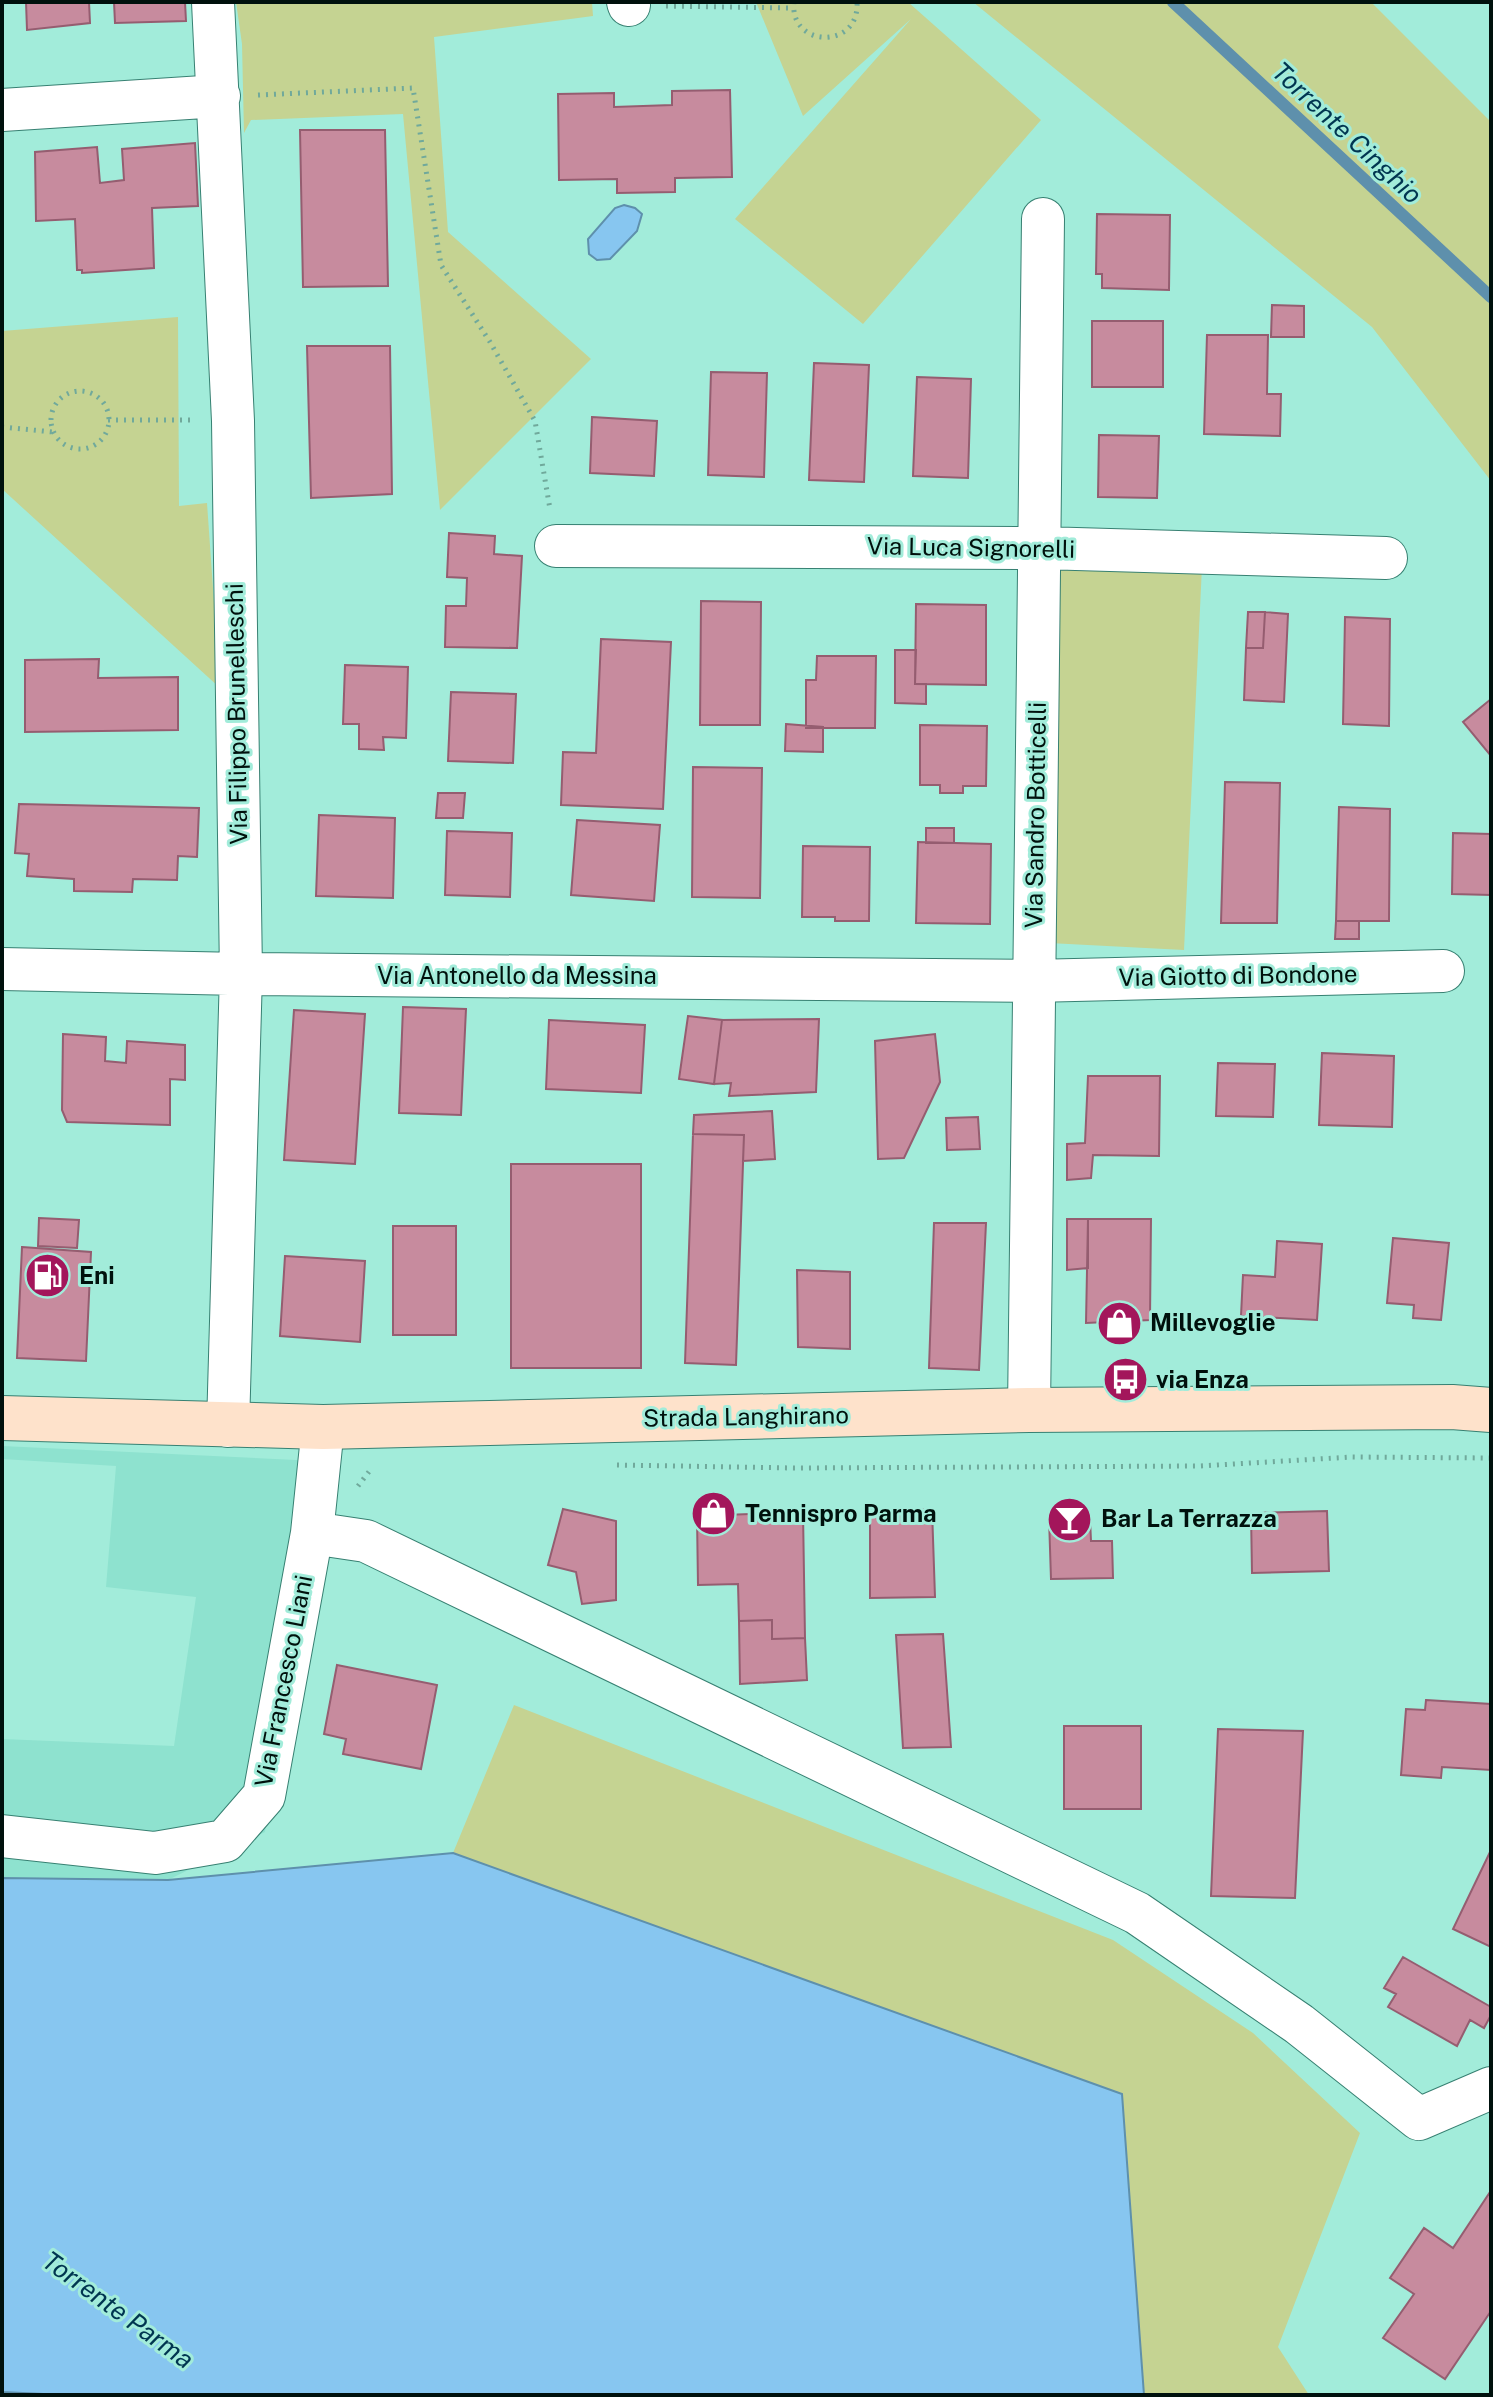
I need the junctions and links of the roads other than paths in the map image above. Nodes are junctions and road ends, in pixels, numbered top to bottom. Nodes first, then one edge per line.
1 (213, 2) edge
2 (219, 96) junction
3 (2, 110) edge
4 (1043, 219) dead end
5 (556, 546) road end
6 (1042, 548) junction
7 (1386, 558) dead end
8 (2, 969) edge
9 (1443, 971) dead end
10 (241, 974) junction
11 (1033, 981) junction
12 (1029, 1410) junction
13 (1491, 1410) edge
14 (2, 1418) edge
15 (228, 1426) junction
16 (323, 1427) junction
17 (312, 1533) junction
18 (2, 1836) edge
19 (1491, 2088) edge

1 - 2 street, Via Filippo Brunelleschi
2 - 3 street
2 - 10 street, Via Filippo Brunelleschi
4 - 6 street, Via Sandro Botticelli
5 - 6 street, Via Luca Signorelli
6 - 7 street, Via Luca Signorelli
6 - 11 street, Via Sandro Botticelli
8 - 10 street, Via Antonello da Messina
9 - 11 street, Via Giotto di Bondone
10 - 11 street, Via Antonello da Messina
10 - 15 street, Via Filippo Brunelleschi
11 - 12 street, Via Sandro Botticelli
12 - 13 main road, Strada Langhirano
12 - 16 main road, Strada Langhirano
14 - 15 main road, Strada Langhirano
15 - 16 main road, Strada Langhirano
16 - 17 street, Via Francesco Liani
17 - 18 street, Via Francesco Liani
17 - 19 street

